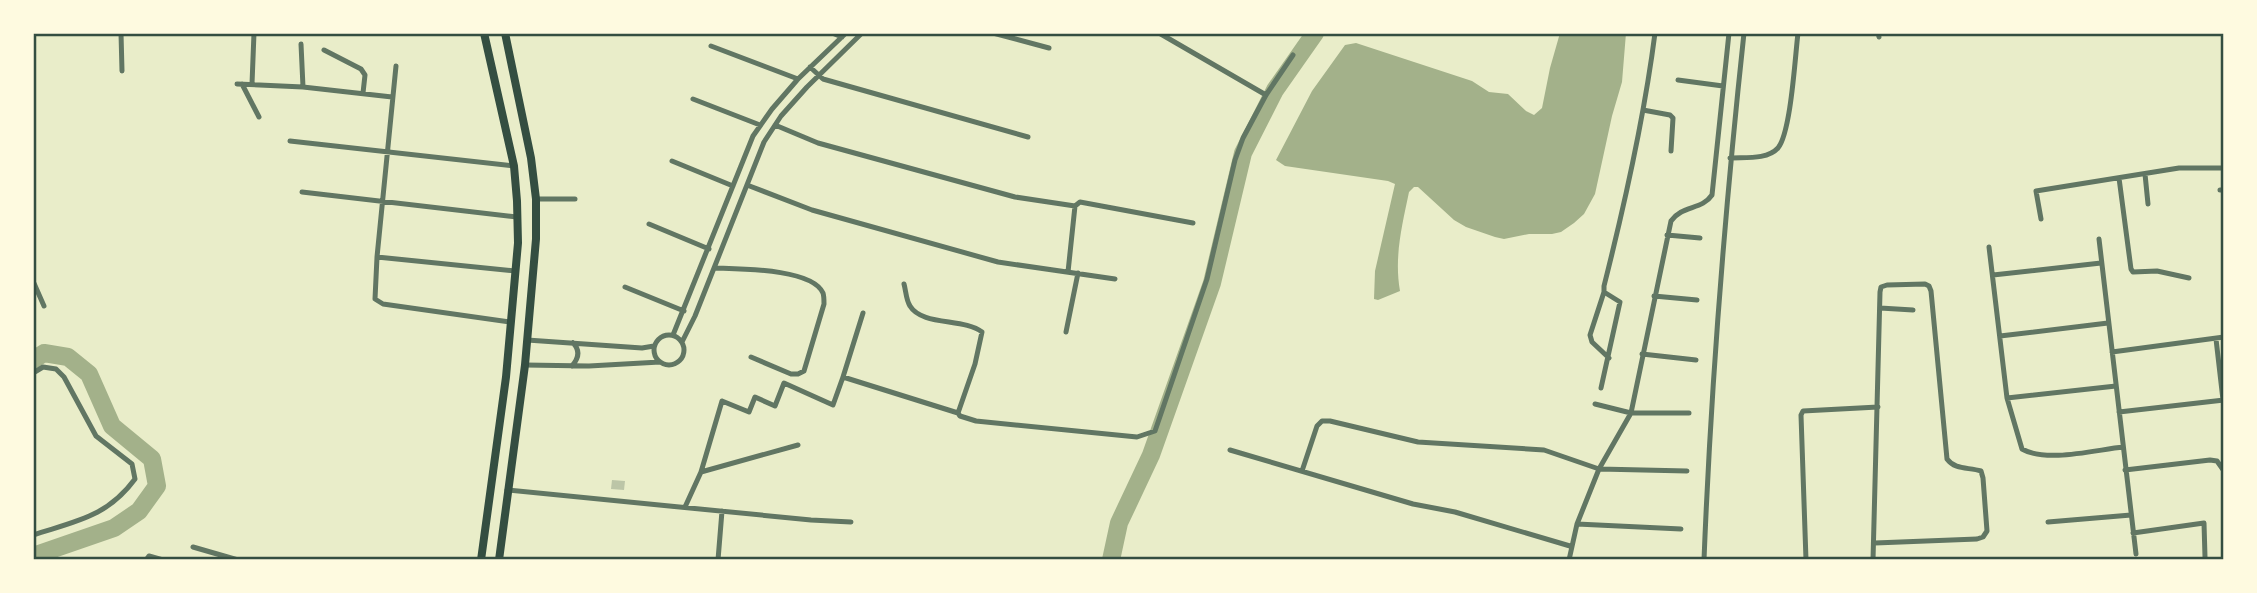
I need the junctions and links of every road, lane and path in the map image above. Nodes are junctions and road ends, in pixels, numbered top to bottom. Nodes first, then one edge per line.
1 (121, 33) edge
2 (254, 33) edge
3 (484, 33) edge
4 (505, 33) edge
5 (832, 33) edge
6 (862, 33) edge
7 (993, 33) edge
8 (1159, 33) edge
9 (1655, 33) edge
10 (1728, 33) edge
11 (1744, 33) edge
12 (1798, 33) edge
13 (844, 35) edge
14 (301, 44) dead end
15 (711, 46) dead end
16 (1049, 48) dead end
17 (324, 50) dead end
18 (1293, 55) dead end
19 (396, 66) dead end
20 (810, 67) junction
21 (122, 71) dead end
22 (819, 75) junction
23 (798, 79) junction
24 (1678, 80) dead end
25 (252, 84) junction
26 (1723, 86) junction
27 (303, 88) junction
28 (363, 93) junction
29 (1266, 95) junction
30 (392, 97) junction
31 (693, 99) dead end
32 (1643, 110) junction
33 (259, 117) dead end
34 (760, 125) junction
35 (775, 125) junction
36 (1028, 137) dead end
37 (290, 141) dead end
38 (1671, 151) dead end
39 (388, 152) junction
40 (1730, 158) junction
41 (672, 161) dead end
42 (514, 166) junction
43 (2224, 168) edge
44 (2145, 174) junction
45 (2119, 178) junction
46 (747, 185) junction
47 (733, 186) junction
48 (302, 192) dead end
49 (536, 200) junction
50 (575, 200) dead end
51 (383, 203) junction
52 (2148, 204) dead end
53 (1075, 206) junction
54 (517, 217) junction
55 (2041, 219) dead end
56 (1193, 223) dead end
57 (649, 224) dead end
58 (1667, 235) junction
59 (1700, 238) dead end
60 (2099, 239) dead end
61 (1989, 247) dead end
62 (709, 249) junction
63 (377, 257) junction
64 (2101, 262) junction
65 (714, 268) junction
66 (515, 271) junction
67 (1068, 272) junction
68 (1078, 274) junction
69 (1993, 275) junction
70 (2189, 278) dead end
71 (1115, 279) dead end
72 (33, 281) edge
73 (904, 284) dead end
74 (625, 287) dead end
75 (1604, 292) junction
76 (1654, 296) junction
77 (1697, 300) dead end
78 (44, 306) dead end
79 (1880, 308) junction
80 (1913, 310) dead end
81 (684, 311) junction
82 (863, 313) dead end
83 (510, 322) junction
84 (2109, 323) junction
85 (1066, 332) dead end
86 (673, 335) junction
87 (2000, 336) junction
88 (2224, 337) edge
89 (2216, 339) junction
90 (527, 340) junction
91 (682, 342) junction
92 (573, 343) junction
93 (654, 346) junction
94 (2112, 352) junction
95 (1642, 354) junction
96 (751, 357) dead end
97 (1609, 358) junction
98 (1696, 360) dead end
99 (660, 362) junction
100 (525, 365) junction
101 (572, 366) junction
102 (33, 373) edge
103 (843, 377) junction
104 (2116, 386) junction
105 (1601, 388) dead end
106 (2007, 398) junction
107 (2224, 400) edge
108 (1595, 404) dead end
109 (1878, 407) junction
110 (958, 412) junction
111 (2119, 412) junction
112 (1631, 413) junction
113 (1689, 413) dead end
114 (798, 445) dead end
115 (2123, 447) junction
116 (1230, 450) dead end
117 (1599, 469) junction
118 (2125, 470) junction
119 (1302, 471) junction
120 (1687, 471) dead end
121 (2224, 471) edge
122 (701, 472) junction
123 (506, 490) junction
124 (685, 508) junction
125 (722, 511) junction
126 (2131, 514) junction
127 (850, 522) dead end
128 (2048, 522) dead end
129 (1577, 524) junction
130 (1681, 529) dead end
131 (2133, 533) junction
132 (33, 535) edge
133 (1875, 543) junction
134 (1570, 546) junction
135 (193, 547) dead end
136 (2136, 554) dead end
137 (2205, 557) dead end
138 (146, 560) edge
139 (163, 560) edge
140 (238, 560) edge
141 (481, 560) edge
142 (499, 560) edge
143 (718, 560) edge
144 (1569, 560) edge
145 (1704, 560) edge
146 (1806, 560) edge
147 (1873, 560) edge

1 - 21 street
2 - 25 street
3 - 42 main road
4 - 49 main road
5 - 13 street
6 - 22 street
7 - 16 street
8 - 29 street
9 - 32 street
10 - 26 street
11 - 40 street
12 - 40 street
13 - 20 street
14 - 27 street
15 - 23 street
17 - 28 street
18 - 29 street
19 - 30 street
20 - 22 street
20 - 23 street
22 - 35 street
22 - 36 street
23 - 34 street
24 - 26 street
25 - 27 street
25 - 33 street
26 - 58 street
27 - 28 street
28 - 30 street
29 - 110 street
30 - 39 street
31 - 34 street
32 - 38 street
32 - 75 street
34 - 47 street
35 - 46 street
35 - 53 street
37 - 39 street
39 - 42 street
39 - 51 street
40 - 145 street
41 - 47 street
42 - 54 main road
43 - 44 street
44 - 45 street
44 - 52 street
45 - 55 street
45 - 70 street
46 - 65 street
46 - 67 street
47 - 62 street
48 - 51 street
49 - 50 street
49 - 90 main road
51 - 54 street
51 - 63 street
53 - 56 street
53 - 67 street
54 - 66 main road
57 - 62 street
58 - 59 street
58 - 76 street
60 - 64 street
61 - 69 street
62 - 81 street
63 - 66 street
63 - 83 street
64 - 69 street
64 - 84 street
65 - 91 street
65 - 96 street
66 - 83 main road
67 - 68 street
68 - 71 street
68 - 85 street
69 - 87 street
72 - 78 street
73 - 110 street
74 - 81 street
75 - 97 street
75 - 97 street
76 - 77 street
76 - 95 street
79 - 80 street
79 - 109 street
79 - 133 street
81 - 86 street
82 - 103 street
83 - 141 main road
84 - 87 street
84 - 94 street
86 - 91 street
86 - 93 street
87 - 106 street
88 - 89 street
89 - 94 street
89 - 107 street
90 - 92 street
90 - 100 main road
91 - 99 street
92 - 93 street
92 - 101 street
93 - 99 street
94 - 104 street
95 - 98 street
95 - 112 street
97 - 105 street
99 - 101 street
100 - 101 street
100 - 123 main road
102 - 132 street
103 - 110 street
103 - 122 street
104 - 106 street
104 - 111 street
106 - 115 street
107 - 111 street
108 - 112 street
109 - 133 street
109 - 146 street
111 - 115 street
112 - 113 street
112 - 117 street
114 - 122 street
115 - 118 street
116 - 119 street
117 - 119 street
117 - 120 street
117 - 129 street
118 - 121 street
118 - 126 street
119 - 134 street
122 - 124 street
123 - 124 street
123 - 142 main road
124 - 125 street
125 - 127 street
125 - 143 street
126 - 128 street
126 - 131 street
129 - 130 street
129 - 134 street
131 - 136 street
131 - 137 street
133 - 147 street
134 - 144 street
135 - 140 street
138 - 139 street

